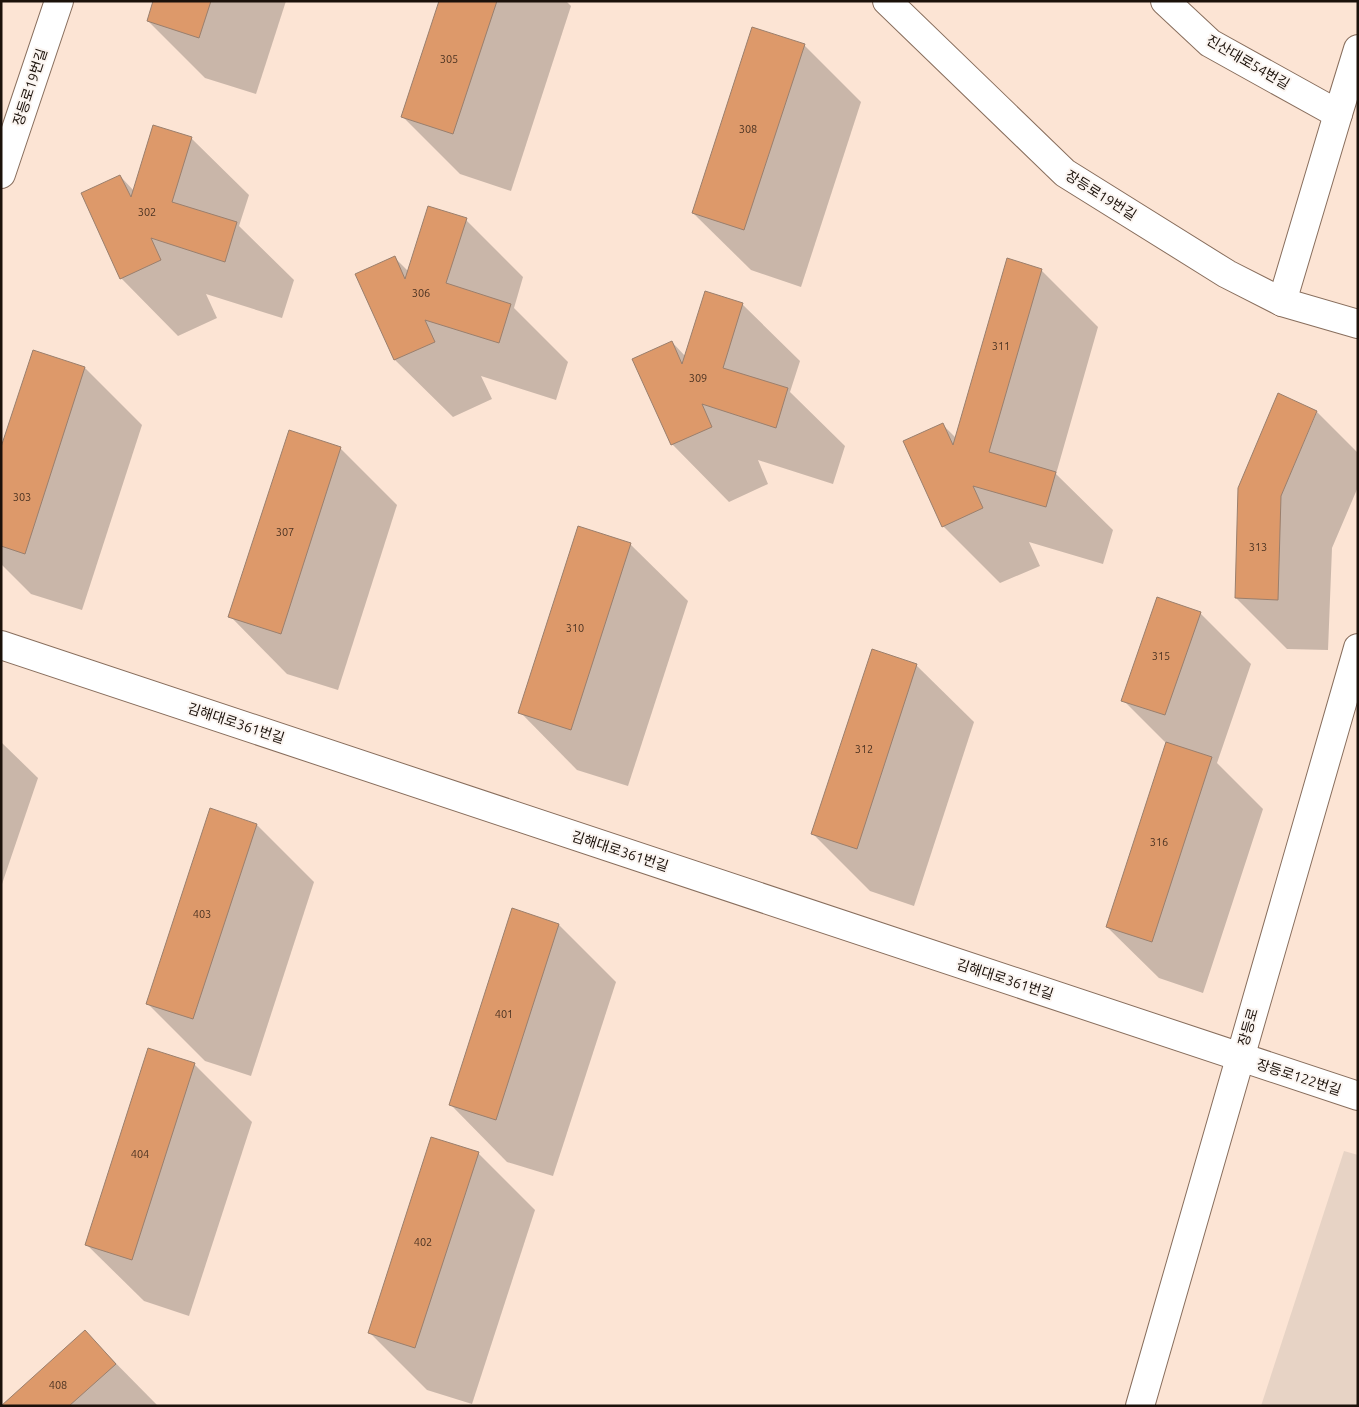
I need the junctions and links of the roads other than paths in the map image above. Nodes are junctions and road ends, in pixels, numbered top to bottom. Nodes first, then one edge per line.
1 (59, 1) edge
2 (886, 1) edge
3 (1165, 1) edge
4 (1358, 49) edge
5 (1338, 114) junction
6 (1, 174) edge
7 (1282, 302) junction
8 (1358, 324) edge
9 (1, 645) edge
10 (1358, 648) edge
11 (1239, 1057) junction
12 (1358, 1096) edge
13 (1140, 1406) edge

1 - 6 street, 장등로19번길
2 - 7 street, 장등로19번길
3 - 5 street, 진산대로54번길
4 - 5 street
5 - 7 street
7 - 8 street, 장등로19번길
9 - 11 street, 김해대로361번길
10 - 11 street, 장등로
11 - 12 street, 장등로122번길
11 - 13 street, 장등로

